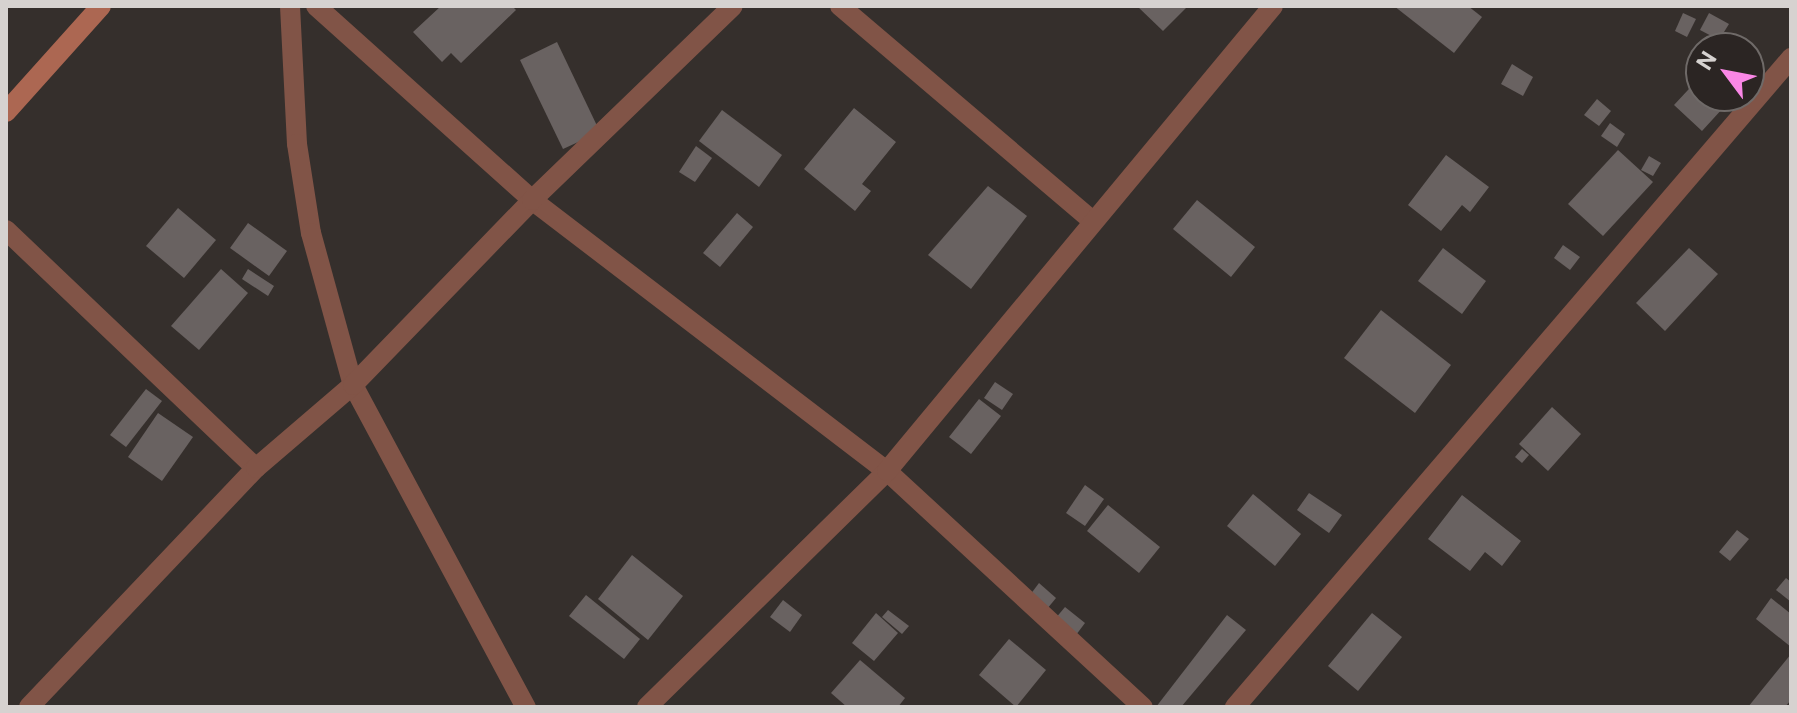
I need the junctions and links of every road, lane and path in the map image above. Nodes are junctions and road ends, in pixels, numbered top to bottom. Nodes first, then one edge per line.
1 (101, 6) edge
2 (290, 6) edge
3 (316, 6) edge
4 (733, 6) edge
5 (840, 6) edge
6 (1273, 6) edge
7 (1791, 58) edge
8 (6, 112) edge
9 (532, 200) junction
10 (1093, 221) junction
11 (6, 230) edge
12 (353, 385) junction
13 (256, 468) junction
14 (887, 471) junction
15 (29, 707) edge
16 (526, 707) edge
17 (647, 707) edge
18 (1143, 707) edge
19 (1235, 707) edge

1 - 8 main road
2 - 12 street
3 - 9 street
4 - 9 street
5 - 10 street
6 - 10 street
7 - 19 street
9 - 12 street
9 - 14 street
10 - 14 street
11 - 13 street
12 - 13 street
12 - 16 street
13 - 15 street
14 - 17 street
14 - 18 street

